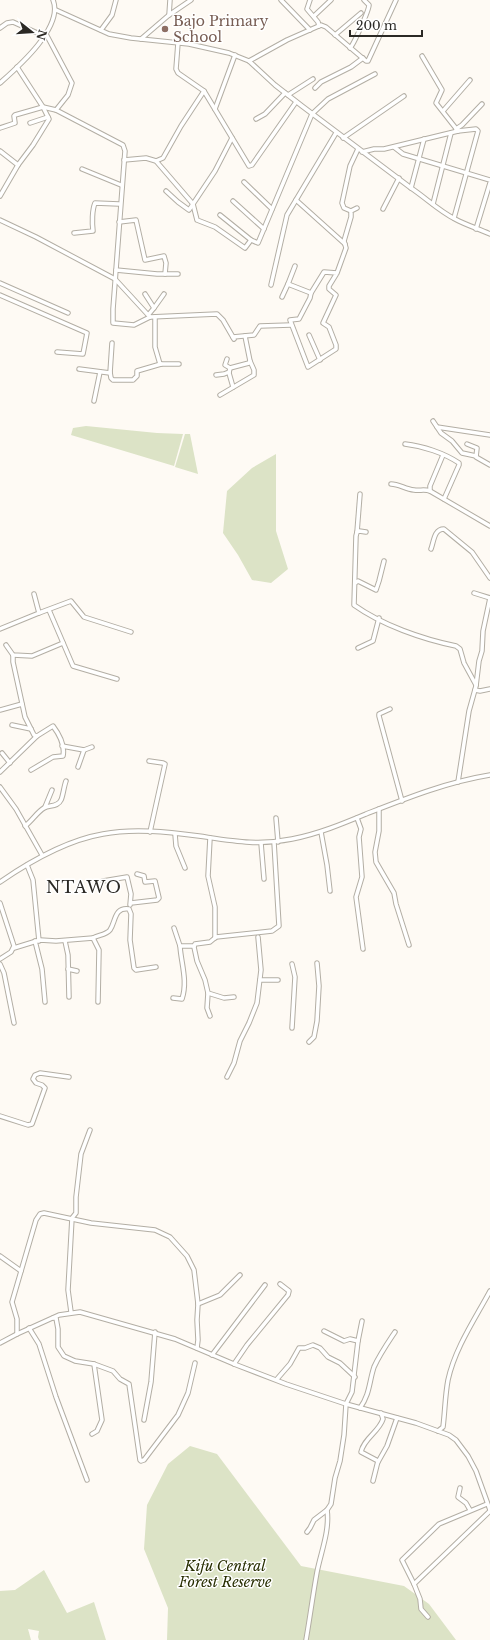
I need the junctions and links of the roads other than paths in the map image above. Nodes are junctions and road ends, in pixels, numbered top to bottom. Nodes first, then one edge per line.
1 (53, 0) edge
2 (116, 0) edge
3 (170, 0) edge
4 (191, 0) edge
5 (281, 0) edge
6 (310, 0) edge
7 (331, 0) edge
8 (364, 0) edge
9 (396, 0) edge
10 (56, 10) junction
11 (361, 14) dead end
12 (169, 15) junction
13 (314, 16) junction
14 (319, 26) junction
15 (0, 28) edge
16 (101, 30) junction
17 (310, 30) junction
18 (45, 35) junction
19 (335, 35) junction
20 (141, 39) junction
21 (178, 42) junction
22 (350, 48) junction
23 (235, 55) junction
24 (422, 56) dead end
25 (363, 58) junction
26 (249, 61) junction
27 (17, 67) junction
28 (375, 74) dead end
29 (313, 79) dead end
30 (470, 80) dead end
31 (0, 83) edge
32 (315, 88) dead end
33 (204, 91) junction
34 (287, 94) junction
35 (404, 96) dead end
36 (296, 102) junction
37 (482, 104) dead end
38 (42, 107) junction
39 (215, 109) junction
40 (56, 110) junction
41 (443, 111) junction
42 (312, 114) junction
43 (48, 117) junction
44 (256, 119) dead end
45 (30, 123) dead end
46 (0, 128) edge
47 (457, 130) junction
48 (336, 133) junction
49 (451, 133) junction
50 (232, 138) junction
51 (342, 138) junction
52 (424, 139) junction
53 (394, 146) junction
54 (358, 149) junction
55 (0, 152) edge
56 (362, 152) junction
57 (124, 160) junction
58 (156, 160) junction
59 (420, 160) junction
60 (18, 165) junction
61 (443, 166) junction
62 (82, 169) dead end
63 (466, 174) junction
64 (399, 178) junction
65 (490, 180) edge
66 (244, 182) dead end
67 (490, 183) edge
68 (121, 184) junction
69 (411, 188) junction
70 (166, 191) dead end
71 (0, 196) edge
72 (296, 200) junction
73 (233, 201) dead end
74 (120, 204) junction
75 (193, 204) junction
76 (432, 204) junction
77 (357, 208) dead end
78 (272, 209) junction
79 (383, 209) dead end
80 (351, 211) junction
81 (220, 215) dead end
82 (454, 218) junction
83 (0, 220) edge
84 (119, 222) junction
85 (476, 229) junction
86 (264, 230) junction
87 (74, 233) dead end
88 (490, 234) edge
89 (251, 240) junction
90 (345, 245) junction
91 (295, 266) dead end
92 (116, 270) junction
93 (337, 273) junction
94 (165, 274) junction
95 (178, 274) dead end
96 (115, 279) junction
97 (0, 283) edge
98 (288, 284) junction
99 (271, 285) dead end
100 (311, 292) junction
101 (145, 294) dead end
102 (164, 294) dead end
103 (0, 296) edge
104 (282, 297) dead end
105 (154, 308) junction
106 (68, 313) dead end
107 (151, 316) junction
108 (291, 325) junction
109 (309, 335) dead end
110 (244, 336) junction
111 (112, 343) dead end
112 (57, 352) dead end
113 (227, 359) dead end
114 (320, 360) junction
115 (250, 361) junction
116 (161, 364) junction
117 (178, 364) dead end
118 (79, 369) dead end
119 (230, 370) junction
120 (100, 372) junction
121 (110, 372) junction
122 (216, 375) dead end
123 (233, 388) junction
124 (220, 395) dead end
125 (94, 401) dead end
126 (433, 421) dead end
127 (436, 427) junction
128 (490, 435) edge
129 (405, 444) dead end
130 (467, 444) dead end
131 (443, 455) junction
132 (476, 456) junction
133 (490, 465) edge
134 (391, 484) dead end
135 (430, 490) junction
136 (360, 494) dead end
137 (444, 499) junction
138 (490, 526) edge
139 (357, 532) junction
140 (366, 532) dead end
141 (431, 549) dead end
142 (384, 561) dead end
143 (490, 578) edge
144 (355, 583) junction
145 (474, 593) dead end
146 (34, 594) dead end
147 (490, 598) edge
148 (49, 610) junction
149 (40, 613) junction
150 (379, 618) junction
151 (0, 628) edge
152 (131, 632) dead end
153 (63, 643) junction
154 (6, 645) dead end
155 (358, 648) dead end
156 (13, 655) junction
157 (117, 679) dead end
158 (476, 685) junction
159 (490, 688) edge
160 (475, 690) junction
161 (22, 704) junction
162 (390, 709) dead end
163 (0, 710) edge
164 (12, 725) dead end
165 (31, 728) junction
166 (37, 736) junction
167 (62, 746) junction
168 (92, 747) dead end
169 (84, 750) junction
170 (2, 753) dead end
171 (149, 762) dead end
172 (10, 763) junction
173 (78, 767) dead end
174 (31, 770) dead end
175 (0, 772) edge
176 (490, 776) edge
177 (66, 781) dead end
178 (458, 782) junction
179 (0, 787) edge
180 (52, 790) dead end
181 (402, 801) junction
182 (45, 807) junction
183 (379, 809) junction
184 (276, 818) dead end
185 (357, 818) junction
186 (25, 826) junction
187 (150, 832) junction
188 (321, 832) junction
189 (175, 834) junction
190 (210, 838) junction
191 (276, 842) junction
192 (261, 843) junction
193 (42, 855) junction
194 (27, 865) junction
195 (185, 868) dead end
196 (137, 874) dead end
197 (0, 877) edge
198 (264, 879) dead end
199 (4, 880) junction
200 (103, 881) dead end
201 (0, 882) edge
202 (330, 891) dead end
203 (131, 903) junction
204 (0, 904) edge
205 (129, 909) junction
206 (174, 928) dead end
207 (258, 937) dead end
208 (93, 938) junction
209 (215, 938) junction
210 (37, 941) junction
211 (65, 941) junction
212 (409, 945) dead end
213 (180, 946) junction
214 (194, 946) junction
215 (14, 948) junction
216 (363, 949) dead end
217 (0, 959) edge
218 (317, 963) dead end
219 (0, 964) edge
220 (292, 964) dead end
221 (156, 967) dead end
222 (68, 969) junction
223 (76, 971) dead end
224 (260, 980) junction
225 (278, 980) dead end
226 (208, 993) junction
227 (69, 997) dead end
228 (234, 997) dead end
229 (173, 998) dead end
230 (45, 1002) dead end
231 (98, 1002) dead end
232 (210, 1016) dead end
233 (14, 1023) dead end
234 (292, 1028) dead end
235 (309, 1042) dead end
236 (69, 1077) dead end
237 (228, 1077) dead end
238 (0, 1116) edge
239 (90, 1130) dead end
240 (72, 1218) junction
241 (0, 1256) edge
242 (21, 1271) junction
243 (240, 1275) dead end
244 (280, 1284) dead end
245 (265, 1286) dead end
246 (490, 1291) edge
247 (198, 1304) junction
248 (71, 1312) junction
249 (52, 1318) junction
250 (362, 1321) dead end
251 (29, 1328) junction
252 (324, 1331) dead end
253 (155, 1332) junction
254 (395, 1332) dead end
255 (17, 1334) junction
256 (358, 1341) junction
257 (0, 1343) edge
258 (197, 1348) junction
259 (212, 1355) junction
260 (194, 1363) dead end
261 (94, 1364) junction
262 (234, 1364) junction
263 (354, 1377) junction
264 (277, 1379) junction
265 (346, 1404) junction
266 (360, 1408) junction
267 (381, 1413) junction
268 (397, 1418) junction
269 (144, 1420) dead end
270 (438, 1431) junction
271 (92, 1434) dead end
272 (378, 1462) junction
273 (87, 1480) dead end
274 (373, 1481) dead end
275 (460, 1488) dead end
276 (487, 1504) junction
277 (326, 1510) junction
278 (470, 1510) junction
279 (490, 1510) edge
280 (307, 1532) dead end
281 (414, 1584) junction
282 (428, 1617) dead end
283 (306, 1640) edge

1 - 10 street
2 - 16 street
3 - 12 street
4 - 12 street
5 - 17 street
6 - 13 street
7 - 13 street
8 - 22 street
9 - 25 street
10 - 16 street
10 - 18 street
11 - 19 street
12 - 20 street
13 - 14 street
14 - 17 street
14 - 19 street
15 - 18 street
16 - 20 street
17 - 26 street
18 - 27 street
18 - 40 street
19 - 22 street
20 - 21 street
21 - 23 street
21 - 33 street
22 - 25 street
23 - 26 street
23 - 39 street
24 - 41 street
25 - 32 street
26 - 34 street
27 - 31 street
27 - 38 street
28 - 42 street
29 - 34 street
30 - 41 street
33 - 39 street
33 - 58 street
34 - 36 street
34 - 44 street
35 - 51 street
36 - 42 street
36 - 50 street
37 - 47 street
38 - 40 street
38 - 43 street
38 - 46 street
39 - 50 street
40 - 57 street
41 - 47 street
42 - 48 street
42 - 78 street
43 - 45 street
43 - 60 street
47 - 49 street
47 - 63 street
48 - 51 street
48 - 72 street
49 - 52 street
49 - 61 street
50 - 75 street
51 - 54 street
52 - 53 street
52 - 59 street
53 - 56 street
53 - 59 street
54 - 56 street
54 - 80 street
55 - 60 street
56 - 64 street
57 - 58 street
57 - 68 street
58 - 75 street
59 - 61 street
59 - 69 street
60 - 71 street
61 - 63 street
61 - 76 street
62 - 68 street
63 - 65 street
63 - 82 street
64 - 69 street
64 - 79 street
66 - 78 street
67 - 85 street
68 - 74 street
69 - 76 street
70 - 75 street
72 - 90 street
72 - 99 street
73 - 86 street
74 - 84 street
74 - 87 street
75 - 89 street
76 - 82 street
77 - 80 street
78 - 86 street
80 - 90 street
81 - 89 street
82 - 85 street
83 - 96 street
84 - 92 street
84 - 94 street
85 - 88 street
86 - 89 street
90 - 93 street
91 - 98 street
92 - 94 street
92 - 96 street
93 - 100 street
93 - 114 street
94 - 95 street
96 - 107 street
96 - 107 street
97 - 106 street
98 - 100 street
98 - 104 street
100 - 108 street
101 - 105 street
102 - 105 street
103 - 112 street
105 - 107 street
107 - 110 street
107 - 116 street
108 - 110 street
108 - 114 street
109 - 114 street
110 - 115 street
111 - 121 street
113 - 119 street
115 - 119 street
115 - 123 street
116 - 117 street
116 - 121 street
118 - 120 street
119 - 122 street
119 - 123 street
120 - 121 street
120 - 125 street
123 - 124 street
126 - 127 street
127 - 128 street
127 - 132 street
129 - 131 street
130 - 132 street
131 - 135 street
131 - 137 street
132 - 133 street
134 - 135 street
135 - 137 street
136 - 139 street
137 - 138 street
139 - 140 street
139 - 144 street
141 - 143 street
142 - 144 street
144 - 150 street
145 - 147 street
146 - 149 street
147 - 158 street
148 - 149 street
148 - 152 street
148 - 153 street
149 - 151 street
150 - 155 street
150 - 158 street
153 - 156 street
153 - 157 street
154 - 156 street
156 - 161 street
158 - 160 street
159 - 160 street
160 - 178 street
161 - 163 street
161 - 165 street
162 - 181 street
164 - 165 street
165 - 166 street
166 - 167 street
166 - 172 street
167 - 169 street
167 - 174 street
168 - 169 street
169 - 173 street
170 - 172 street
171 - 187 street
172 - 175 street
176 - 178 street
177 - 182 street
178 - 181 street
179 - 186 street
180 - 182 street
181 - 183 street
182 - 186 street
183 - 185 street
183 - 212 street
184 - 191 street
185 - 188 street
185 - 216 street
186 - 193 street
187 - 189 street
187 - 193 street
188 - 191 street
188 - 202 street
189 - 190 street
189 - 195 street
190 - 192 street
190 - 209 street
191 - 192 street
191 - 209 street
192 - 198 street
193 - 194 street
194 - 199 street
194 - 210 street
196 - 203 street
197 - 199 street
199 - 201 street
200 - 203 street
203 - 205 street
204 - 215 street
205 - 208 street
205 - 221 street
206 - 213 street
207 - 224 street
208 - 211 street
208 - 231 street
209 - 214 street
210 - 211 street
210 - 215 street
210 - 230 street
211 - 222 street
213 - 214 street
213 - 229 street
214 - 226 street
215 - 217 street
218 - 235 street
219 - 233 street
220 - 234 street
222 - 223 street
222 - 227 street
224 - 225 street
224 - 237 street
226 - 228 street
226 - 232 street
236 - 238 street
239 - 240 street
240 - 242 street
240 - 247 street
240 - 248 street
241 - 242 street
242 - 255 street
243 - 247 street
244 - 262 street
245 - 259 street
246 - 270 street
247 - 258 street
248 - 249 street
248 - 253 street
249 - 251 street
249 - 261 street
250 - 256 street
251 - 255 street
251 - 273 street
252 - 256 street
253 - 258 street
253 - 269 street
254 - 266 street
255 - 257 street
256 - 263 street
258 - 259 street
259 - 262 street
260 - 261 street
261 - 271 street
262 - 264 street
263 - 264 street
263 - 265 street
264 - 265 street
265 - 266 street
265 - 277 street
266 - 267 street
267 - 268 street
267 - 272 street
268 - 270 street
268 - 272 street
270 - 276 street
272 - 274 street
275 - 278 street
276 - 278 street
276 - 279 street
277 - 280 street
277 - 283 street
278 - 281 street
279 - 281 street
281 - 282 street

